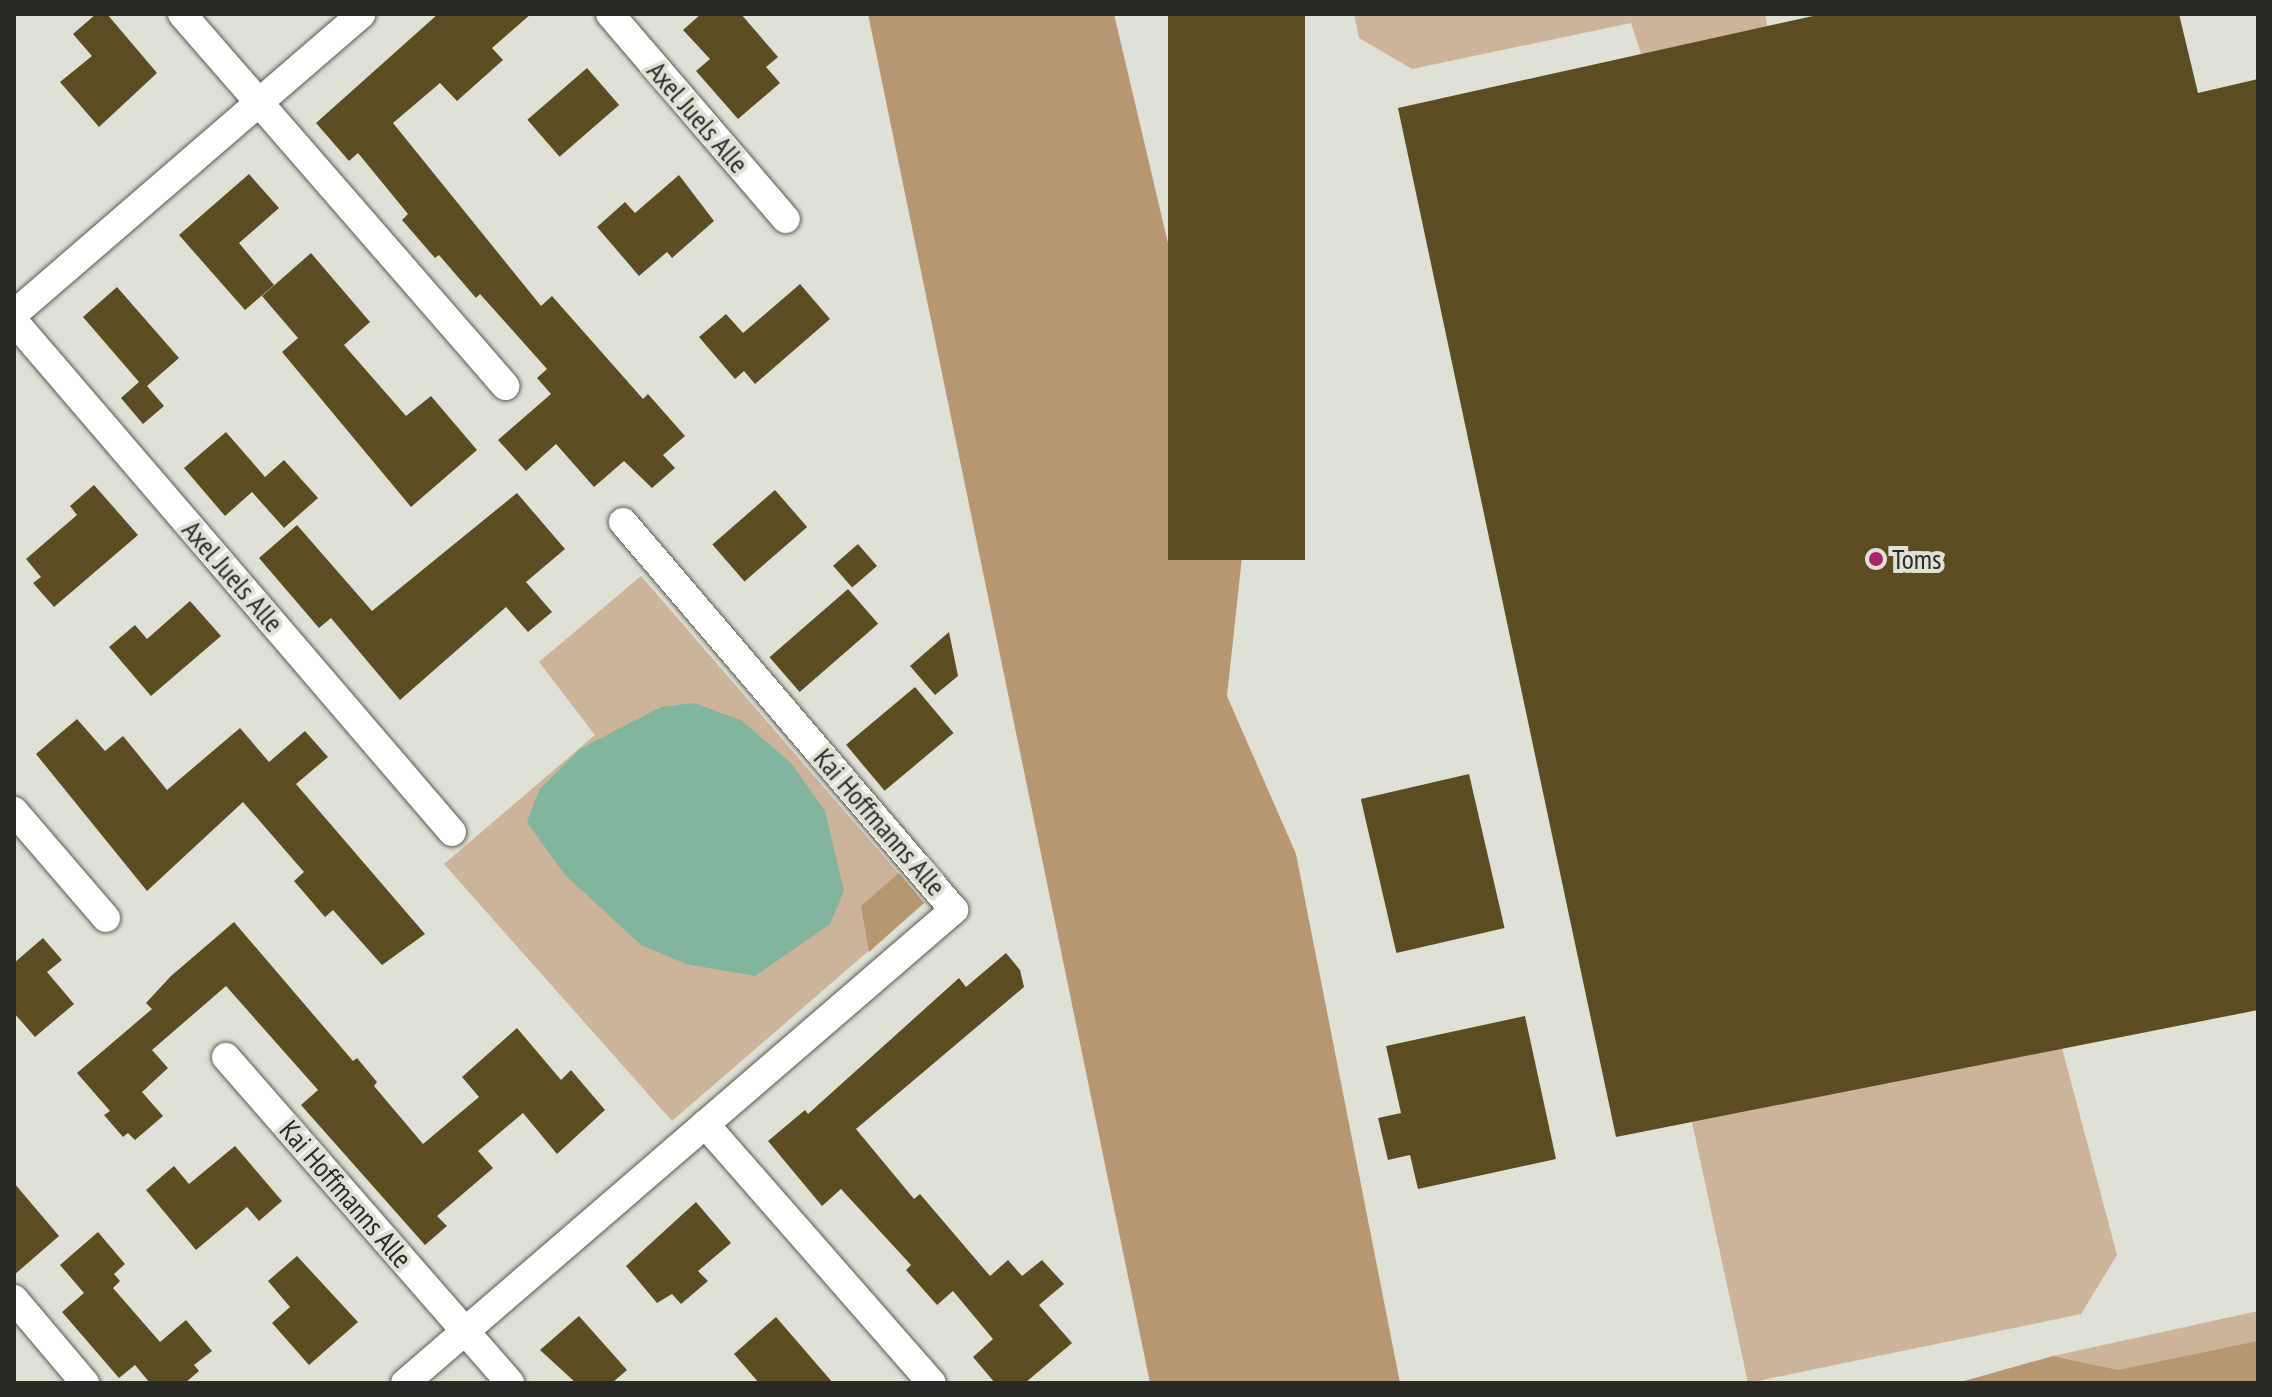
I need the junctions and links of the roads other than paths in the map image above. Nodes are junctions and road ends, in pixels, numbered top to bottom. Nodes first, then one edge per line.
1 (182, 14) edge
2 (361, 14) edge
3 (610, 14) edge
4 (259, 102) junction
5 (786, 219) dead end
6 (14, 314) edge
7 (14, 321) edge
8 (505, 386) dead end
9 (623, 522) dead end
10 (14, 811) edge
11 (452, 832) dead end
12 (106, 918) dead end
13 (226, 1057) dead end
14 (705, 1124) junction
15 (14, 1299) edge
16 (465, 1331) junction
17 (85, 1383) edge
18 (405, 1383) edge
19 (510, 1383) edge
20 (932, 1383) edge

1 - 4 street
2 - 4 street
3 - 5 street, Axel Juels Alle
4 - 6 street
4 - 8 street
7 - 11 street, Axel Juels Alle
9 - 14 street, Kai Hoffmanns Alle
10 - 12 street
13 - 16 street, Kai Hoffmanns Alle
14 - 16 street, Kai Hoffmanns Alle
14 - 20 street
15 - 17 street
16 - 18 street, Kai Hoffmanns Alle
16 - 19 street, Kai Hoffmanns Alle

